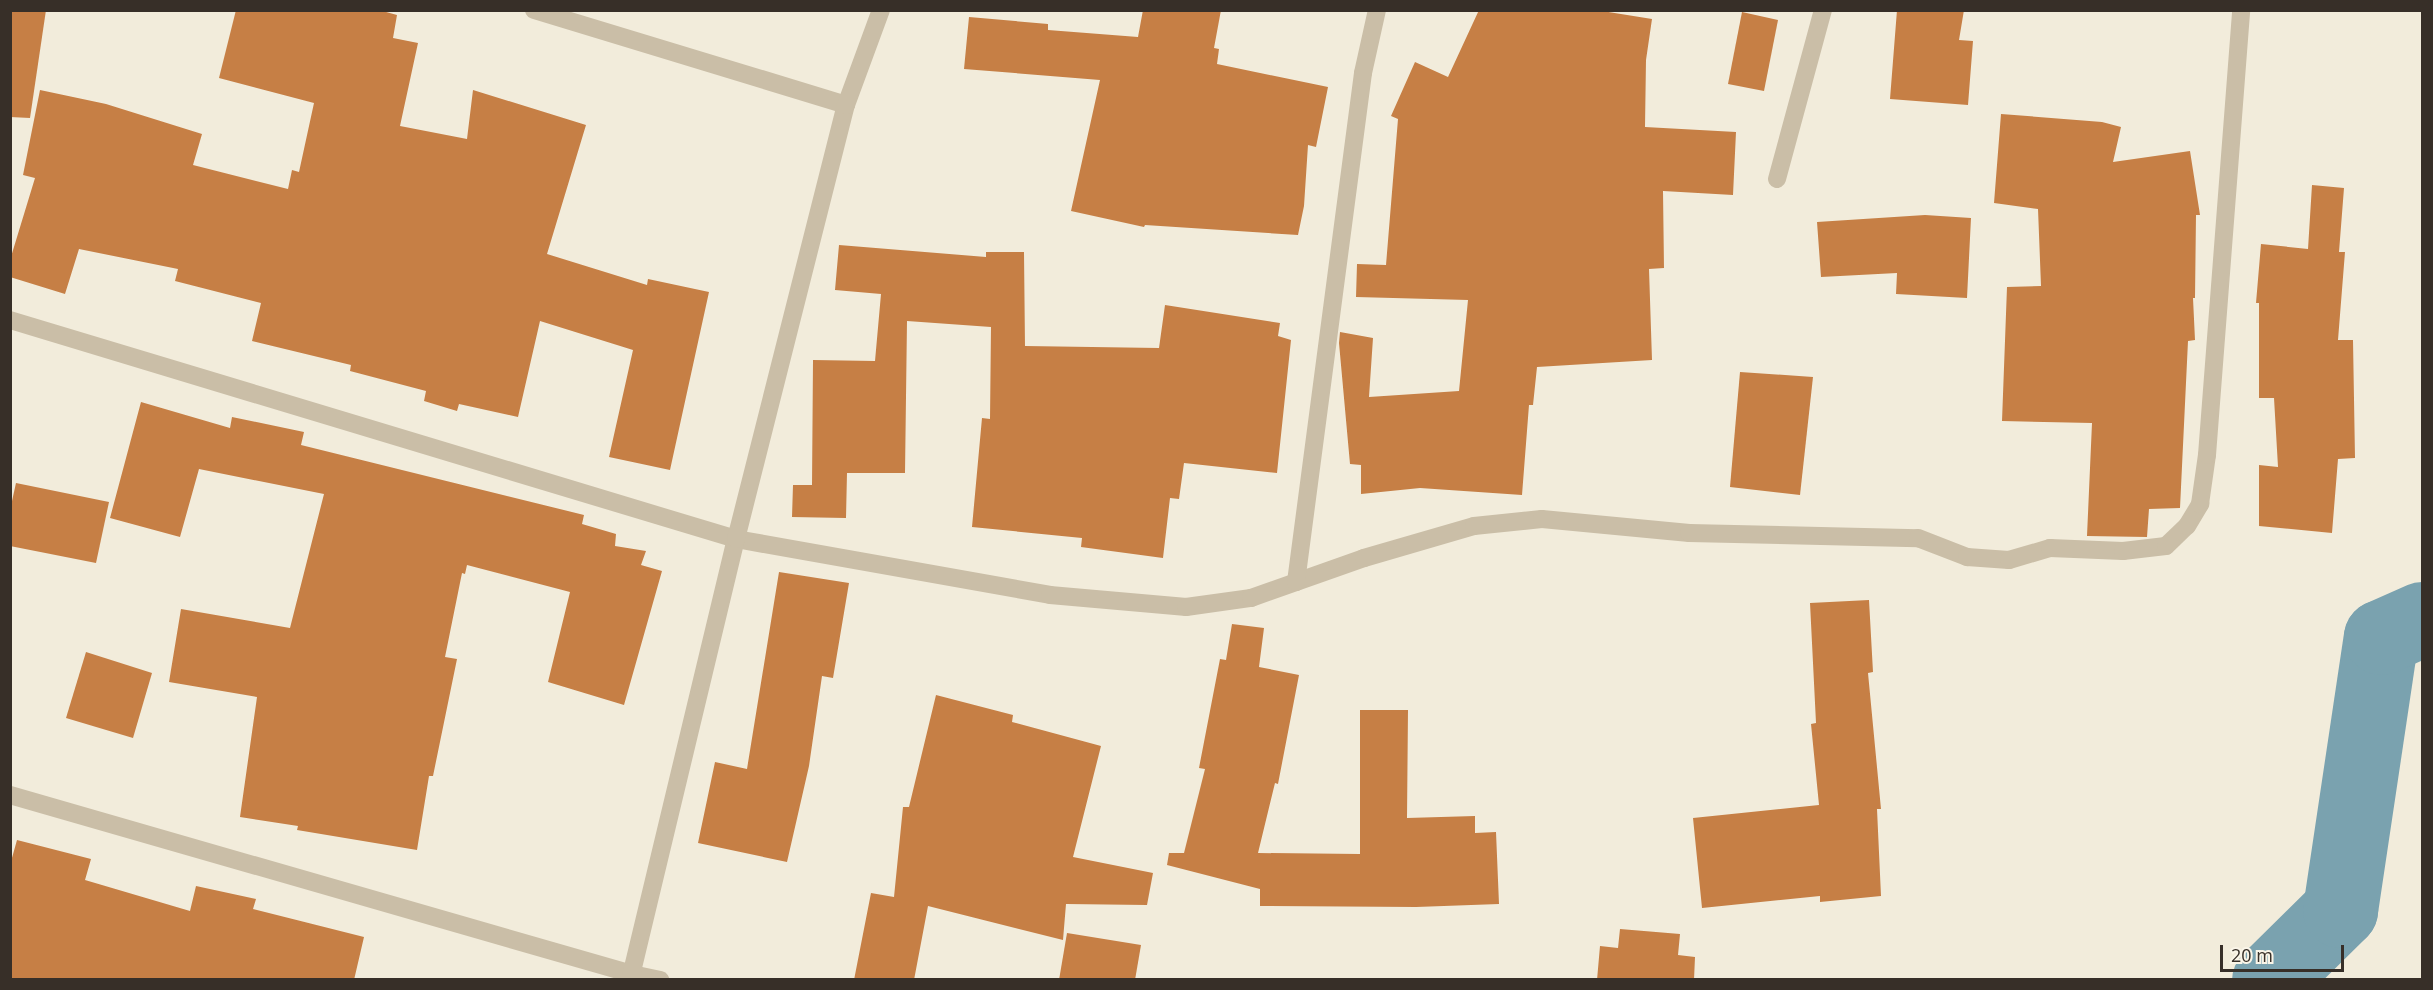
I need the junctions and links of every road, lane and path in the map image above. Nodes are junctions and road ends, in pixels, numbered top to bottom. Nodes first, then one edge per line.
1 (534, 10) edge
2 (881, 10) edge
3 (1377, 10) edge
4 (1823, 10) edge
5 (2241, 10) edge
6 (846, 105) junction
7 (1777, 179) dead end
8 (10, 320) edge
9 (736, 539) junction
10 (1296, 582) junction
11 (10, 795) edge
12 (631, 977) edge
13 (660, 980) edge

1 - 6 street
2 - 6 street
3 - 10 street
4 - 7 street
5 - 10 street
6 - 9 street
8 - 9 street
9 - 10 street
9 - 12 street
11 - 12 street
12 - 13 street

